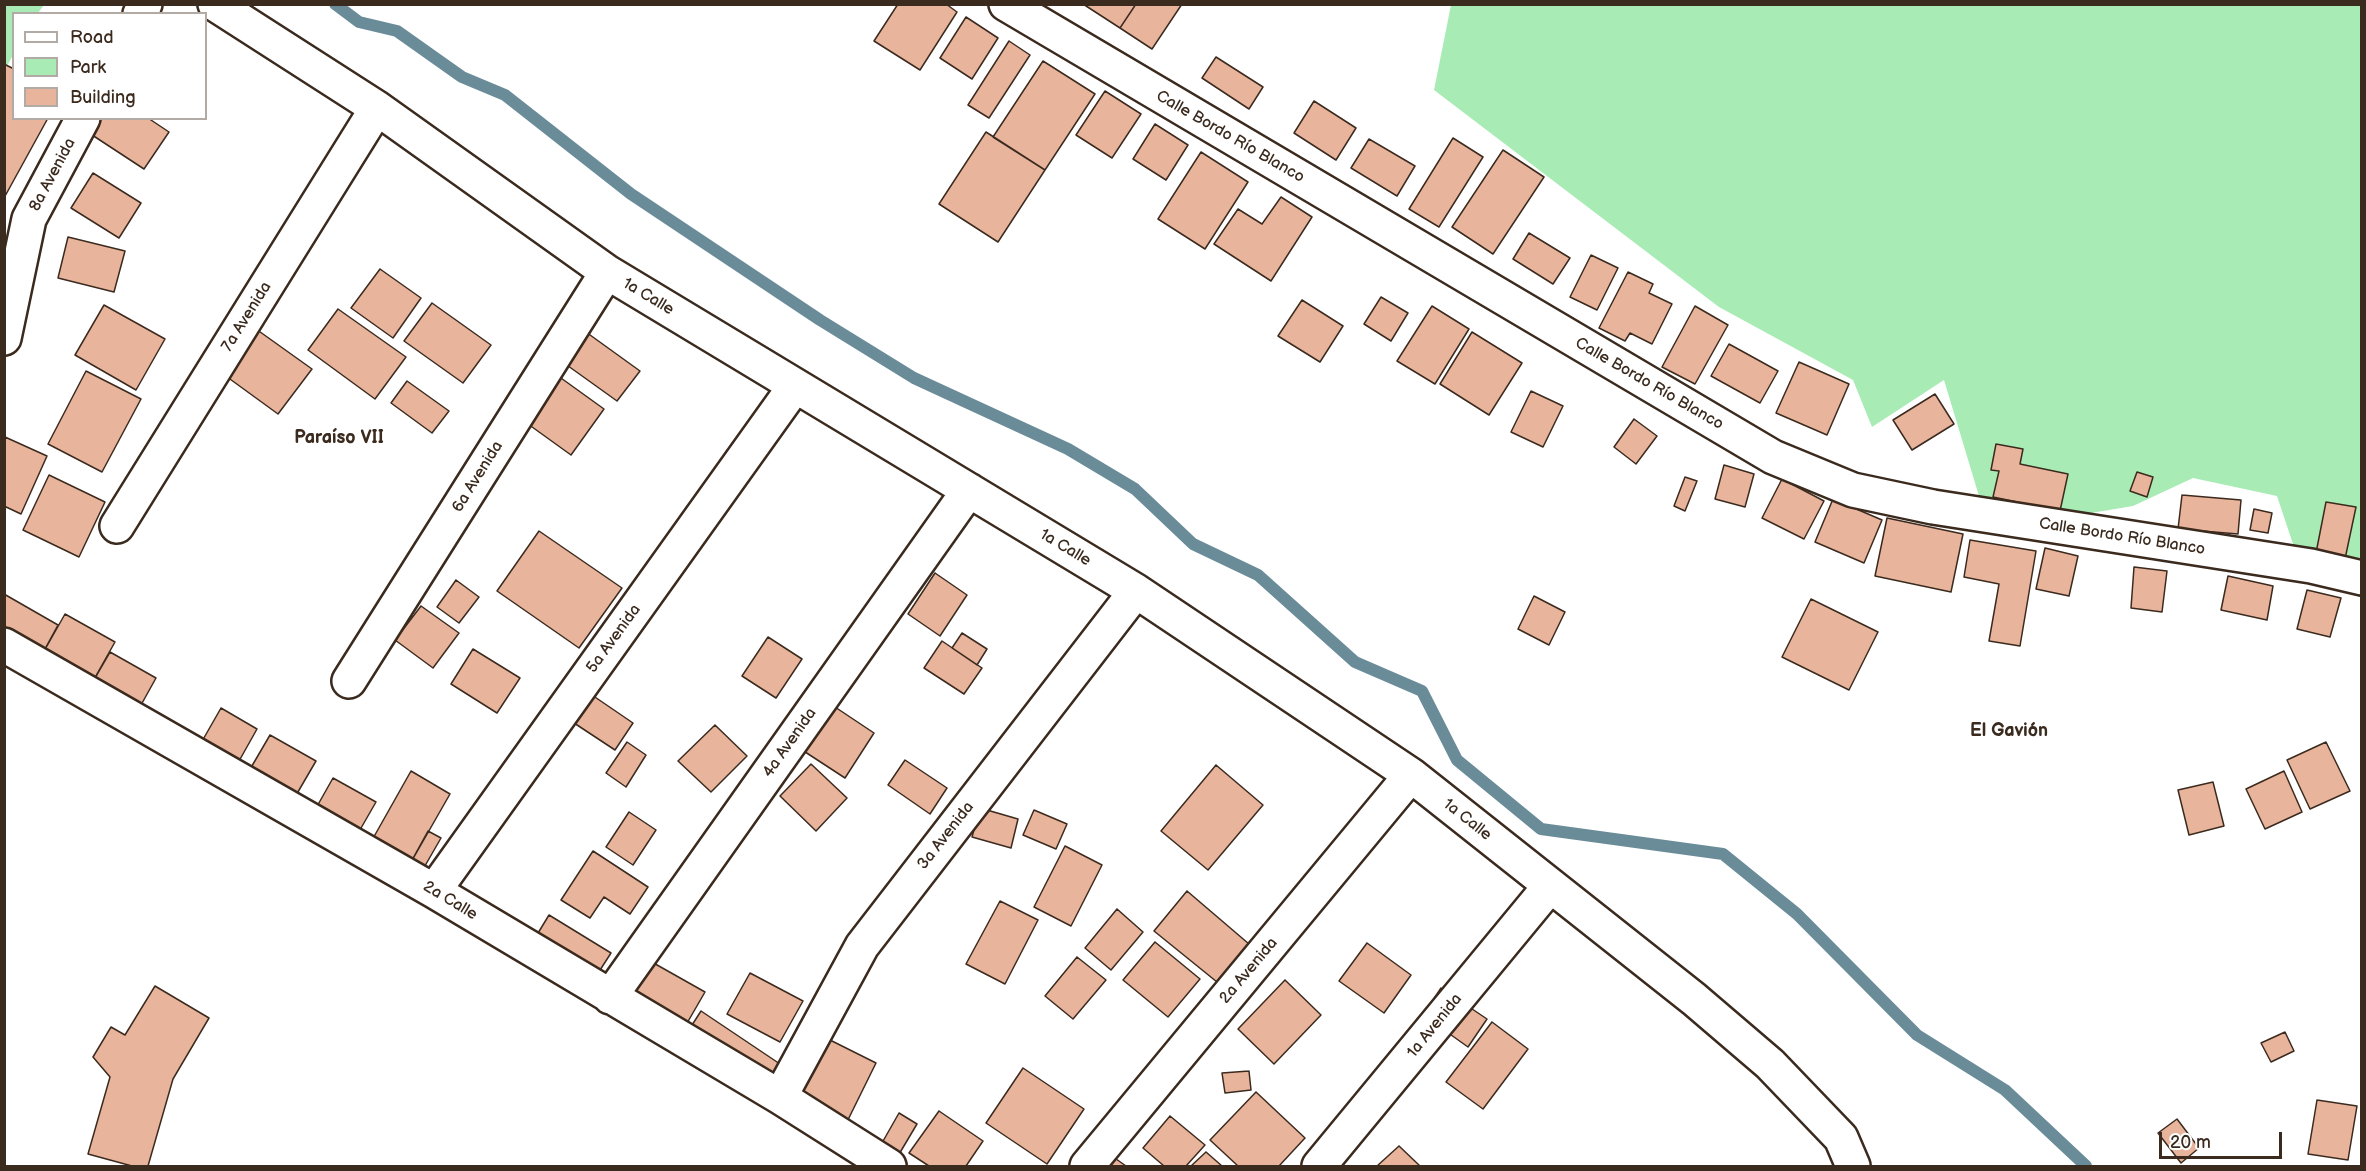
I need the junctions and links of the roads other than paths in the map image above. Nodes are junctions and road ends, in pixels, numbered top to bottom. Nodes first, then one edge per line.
1 (215, 4) edge
2 (1006, 4) edge
3 (377, 108) junction
4 (82, 120) edge
5 (17, 213) edge
6 (607, 272) junction
7 (4, 338) edge
8 (795, 386) junction
9 (969, 490) junction
10 (117, 526) dead end
11 (2361, 578) edge
12 (1136, 591) junction
13 (4, 645) edge
14 (349, 681) dead end
15 (1411, 775) junction
16 (1550, 886) junction
17 (434, 891) junction
18 (610, 997) junction
19 (780, 1097) junction
20 (889, 1167) edge
21 (1087, 1167) edge
22 (1319, 1167) edge
23 (1853, 1167) edge

1 - 3 street, 1a Calle
2 - 11 street, Calle Bordo Río Blanco
3 - 6 street, 1a Calle
3 - 10 street, 7a Avenida
4 - 5 street, 8a Avenida
5 - 7 street, 8a Avenida
6 - 8 street, 1a Calle
6 - 14 street, 6a Avenida
8 - 9 street, 1a Calle
8 - 17 street, 5a Avenida
9 - 12 street, 1a Calle
9 - 18 street, 4a Avenida
12 - 15 street, 1a Calle
12 - 19 street, 3a Avenida
13 - 17 street, 2a Calle
15 - 16 street, 1a Calle
15 - 21 street, 2a Avenida
16 - 22 street, 1a Avenida
16 - 23 street, 1a Calle
17 - 18 street, 2a Calle
18 - 19 street, 2a Calle
19 - 20 street, 2a Calle

